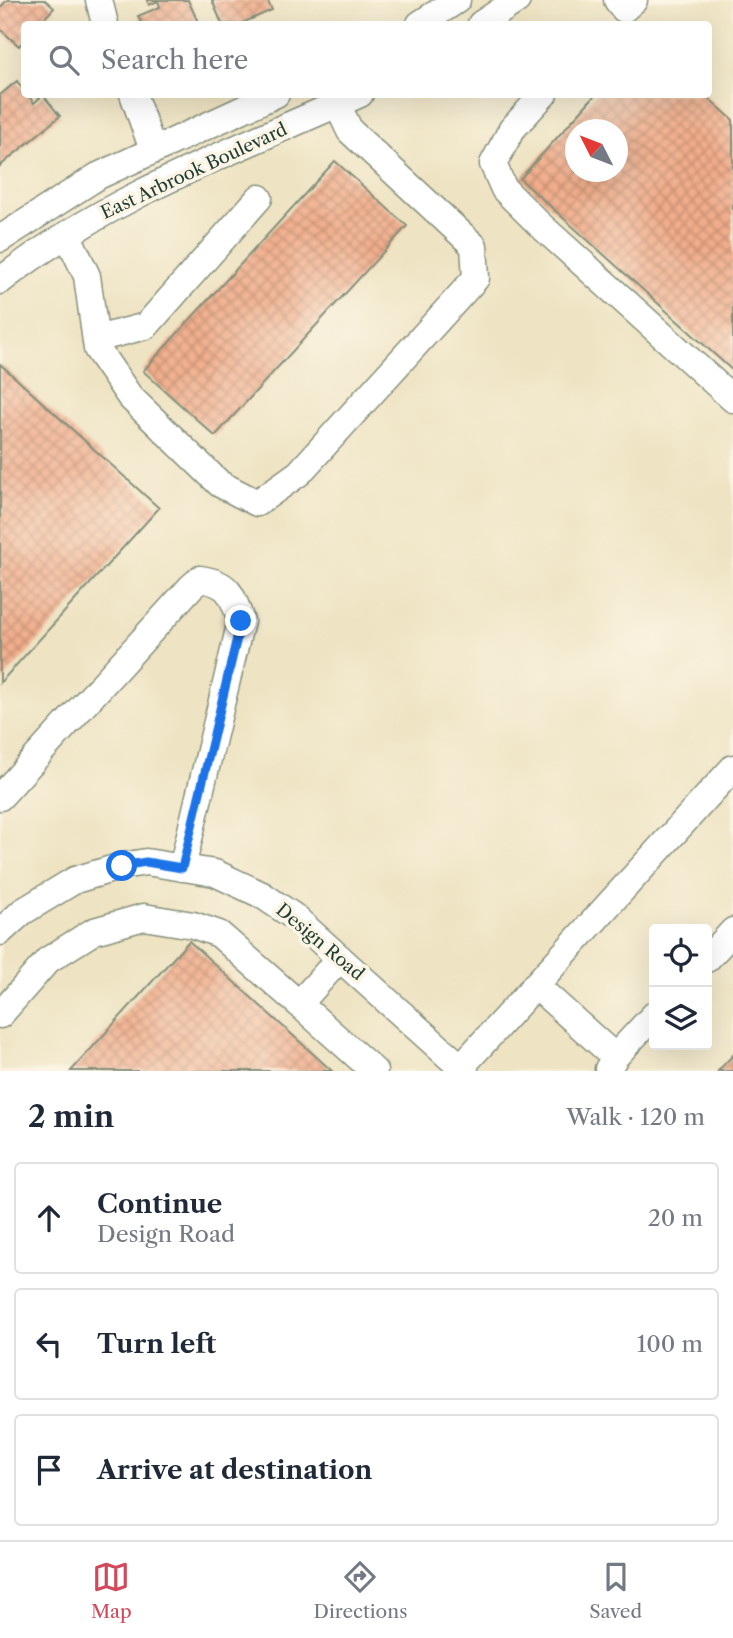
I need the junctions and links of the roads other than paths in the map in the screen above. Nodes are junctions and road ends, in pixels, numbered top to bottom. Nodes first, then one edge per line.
1 (99, 0) edge
2 (457, 0) edge
3 (517, 0) edge
4 (104, 21) edge
5 (425, 21) edge
6 (486, 21) edge
7 (134, 98) edge
8 (267, 98) edge
9 (540, 98) edge
10 (349, 99) edge
11 (153, 150) junction
12 (259, 198) dead end
13 (67, 234) junction
14 (0, 239) edge
15 (0, 281) edge
16 (96, 339) junction
17 (733, 399) edge
18 (733, 768) edge
19 (0, 797) edge
20 (182, 868) junction
21 (733, 930) edge
22 (0, 932) edge
23 (712, 953) edge
24 (340, 958) junction
25 (535, 985) junction
26 (299, 1004) junction
27 (0, 1015) edge
28 (649, 1021) edge
29 (611, 1064) edge
30 (463, 1069) edge
31 (374, 1071) edge

1 - 4 street
2 - 5 street
3 - 6 street
7 - 11 street
8 - 11 street, East Arbrook Boulevard
9 - 17 street
10 - 13 street, East Arbrook Boulevard
10 - 16 street
11 - 14 street, East Arbrook Boulevard
12 - 16 street
13 - 15 street, East Arbrook Boulevard
13 - 16 street
18 - 25 street
19 - 20 street
20 - 22 street, Design Road
20 - 24 street, Design Road
21 - 23 street
24 - 26 street
24 - 30 street, Design Road
25 - 29 street
25 - 30 street
26 - 27 street
26 - 31 street
28 - 29 street

